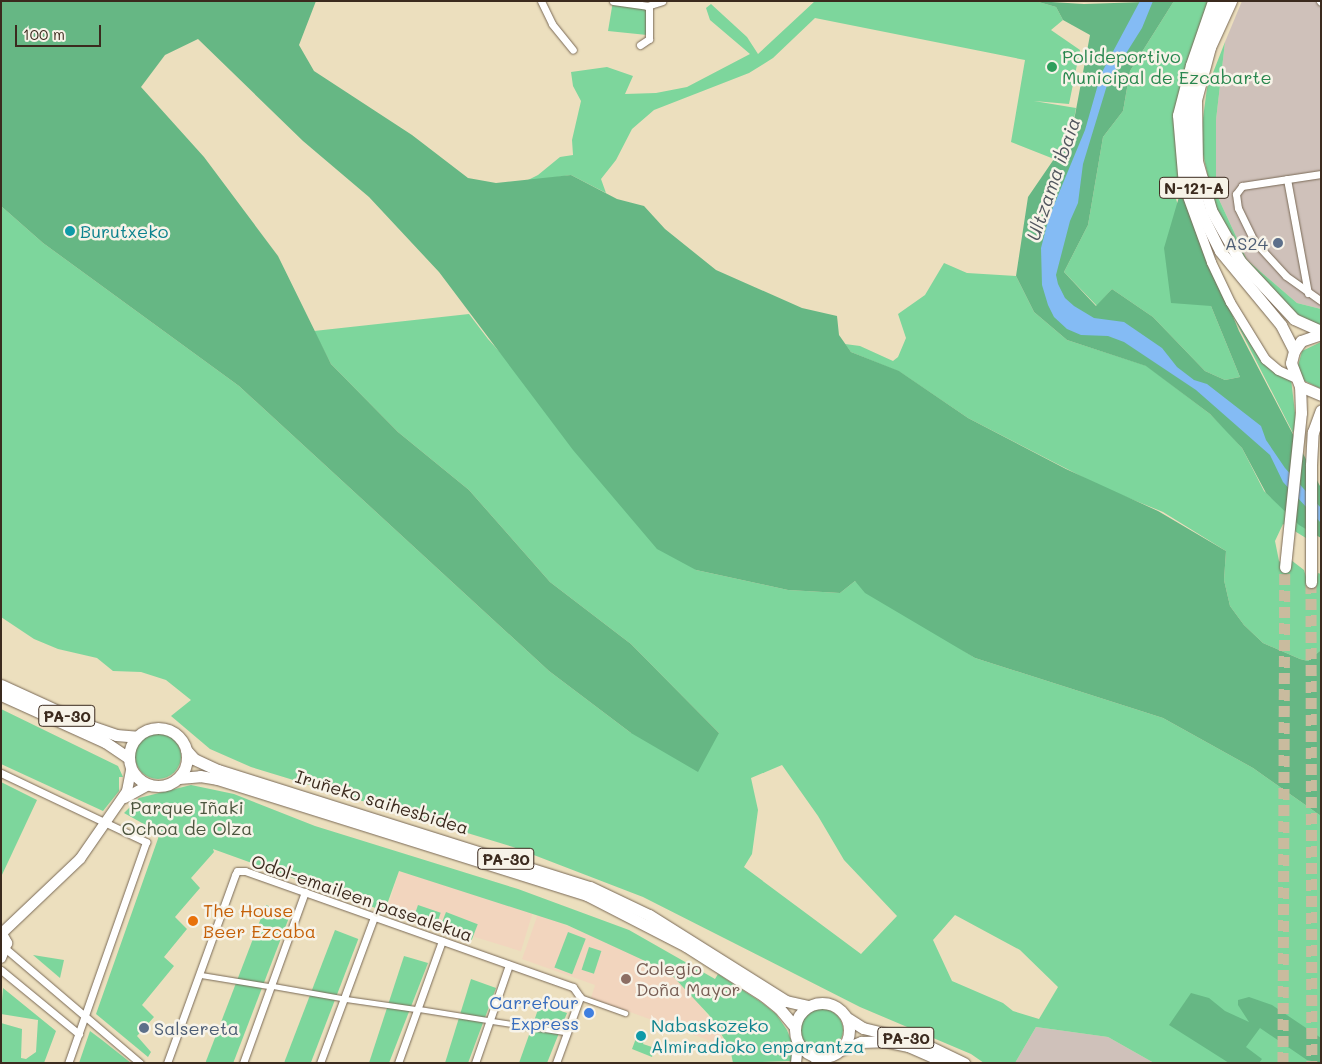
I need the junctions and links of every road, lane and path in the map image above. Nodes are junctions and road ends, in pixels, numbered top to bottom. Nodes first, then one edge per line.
1 (540, 1) edge
2 (549, 1) edge
3 (613, 1) edge
4 (662, 1) edge
5 (1212, 1) edge
6 (1222, 1) edge
7 (1231, 1) edge
8 (1239, 1) edge
9 (629, 3) edge
10 (649, 6) junction
11 (546, 9) junction
12 (640, 45) dead end
13 (572, 50) dead end
14 (1198, 91) junction
15 (1321, 174) edge
16 (1288, 179) junction
17 (1308, 293) junction
18 (1321, 301) edge
19 (1321, 333) edge
20 (1292, 357) junction
21 (1272, 366) junction
22 (1297, 381) junction
23 (1321, 395) edge
24 (1321, 410) edge
25 (1321, 450) edge
26 (1314, 465) junction
27 (1285, 567) tunnel mouth
28 (1312, 582) tunnel mouth
29 (1, 685) edge
30 (1, 695) edge
31 (137, 737) junction
32 (186, 750) junction
33 (129, 758) junction
34 (131, 770) junction
35 (1, 773) edge
36 (179, 778) junction
37 (148, 785) junction
38 (122, 800) junction
39 (108, 822) junction
40 (305, 892) junction
41 (374, 917) junction
42 (2, 933) edge
43 (442, 941) junction
44 (4, 954) edge
45 (509, 966) junction
46 (1, 970) edge
47 (201, 975) dead end
48 (580, 997) junction
49 (808, 1006) junction
50 (625, 1013) dead end
51 (86, 1015) junction
52 (847, 1018) junction
53 (795, 1027) junction
54 (564, 1032) dead end
55 (78, 1034) junction
56 (798, 1043) junction
57 (841, 1050) junction
58 (820, 1060) edge
59 (68, 1063) edge
60 (140, 1063) edge
61 (167, 1063) edge
62 (243, 1063) edge
63 (320, 1063) edge
64 (398, 1063) edge
65 (475, 1063) edge
66 (556, 1063) edge
67 (796, 1063) edge
68 (947, 1063) edge
69 (964, 1063) edge

1 - 11 street
2 - 11 street
3 - 9 street
4 - 10 street
5 - 21 street
6 - 20 highway, N-121-A
7 - 14 highway, N-121-A
8 - 14 highway
9 - 10 street
10 - 12 street
11 - 13 street
14 - 19 highway, N-121-A
15 - 16 street
16 - 17 street
16 - 17 street
17 - 18 street
19 - 20 highway
20 - 21 street
20 - 22 highway
21 - 22 street
22 - 23 highway
22 - 27 highway
24 - 26 highway
25 - 26 highway
26 - 28 highway
29 - 31 highway, PA-30
30 - 33 highway, PA-30
31 - 32 highway, PA-30
31 - 33 highway
32 - 36 highway
32 - 49 highway, Iruñeko saihesbidea / PA-30
33 - 34 highway
34 - 37 highway
34 - 38 main road
35 - 39 street
36 - 37 highway, PA-30
36 - 53 highway, Iruñeko saihesbidea / PA-30
37 - 38 main road
38 - 39 main road
39 - 42 main road
39 - 51 street
40 - 41 street, Odol-emaileen pasealekua
40 - 61 street, Odol-emaileen pasealekua
40 - 62 street
41 - 43 street, Odol-emaileen pasealekua
41 - 63 street
42 - 44 main road
43 - 45 street, Odol-emaileen pasealekua
43 - 64 street
44 - 51 street
45 - 48 street, Odol-emaileen pasealekua
45 - 65 street
46 - 55 street
47 - 54 street
48 - 50 street, Odol-emaileen pasealekua
48 - 66 street
49 - 52 highway, PA-30
49 - 53 highway
51 - 55 street
51 - 60 street
52 - 57 highway
52 - 69 highway, PA-30
53 - 56 highway, PA-30
55 - 59 street
56 - 58 highway, PA-30
56 - 67 main road
57 - 58 highway, PA-30
57 - 68 highway, PA-30

